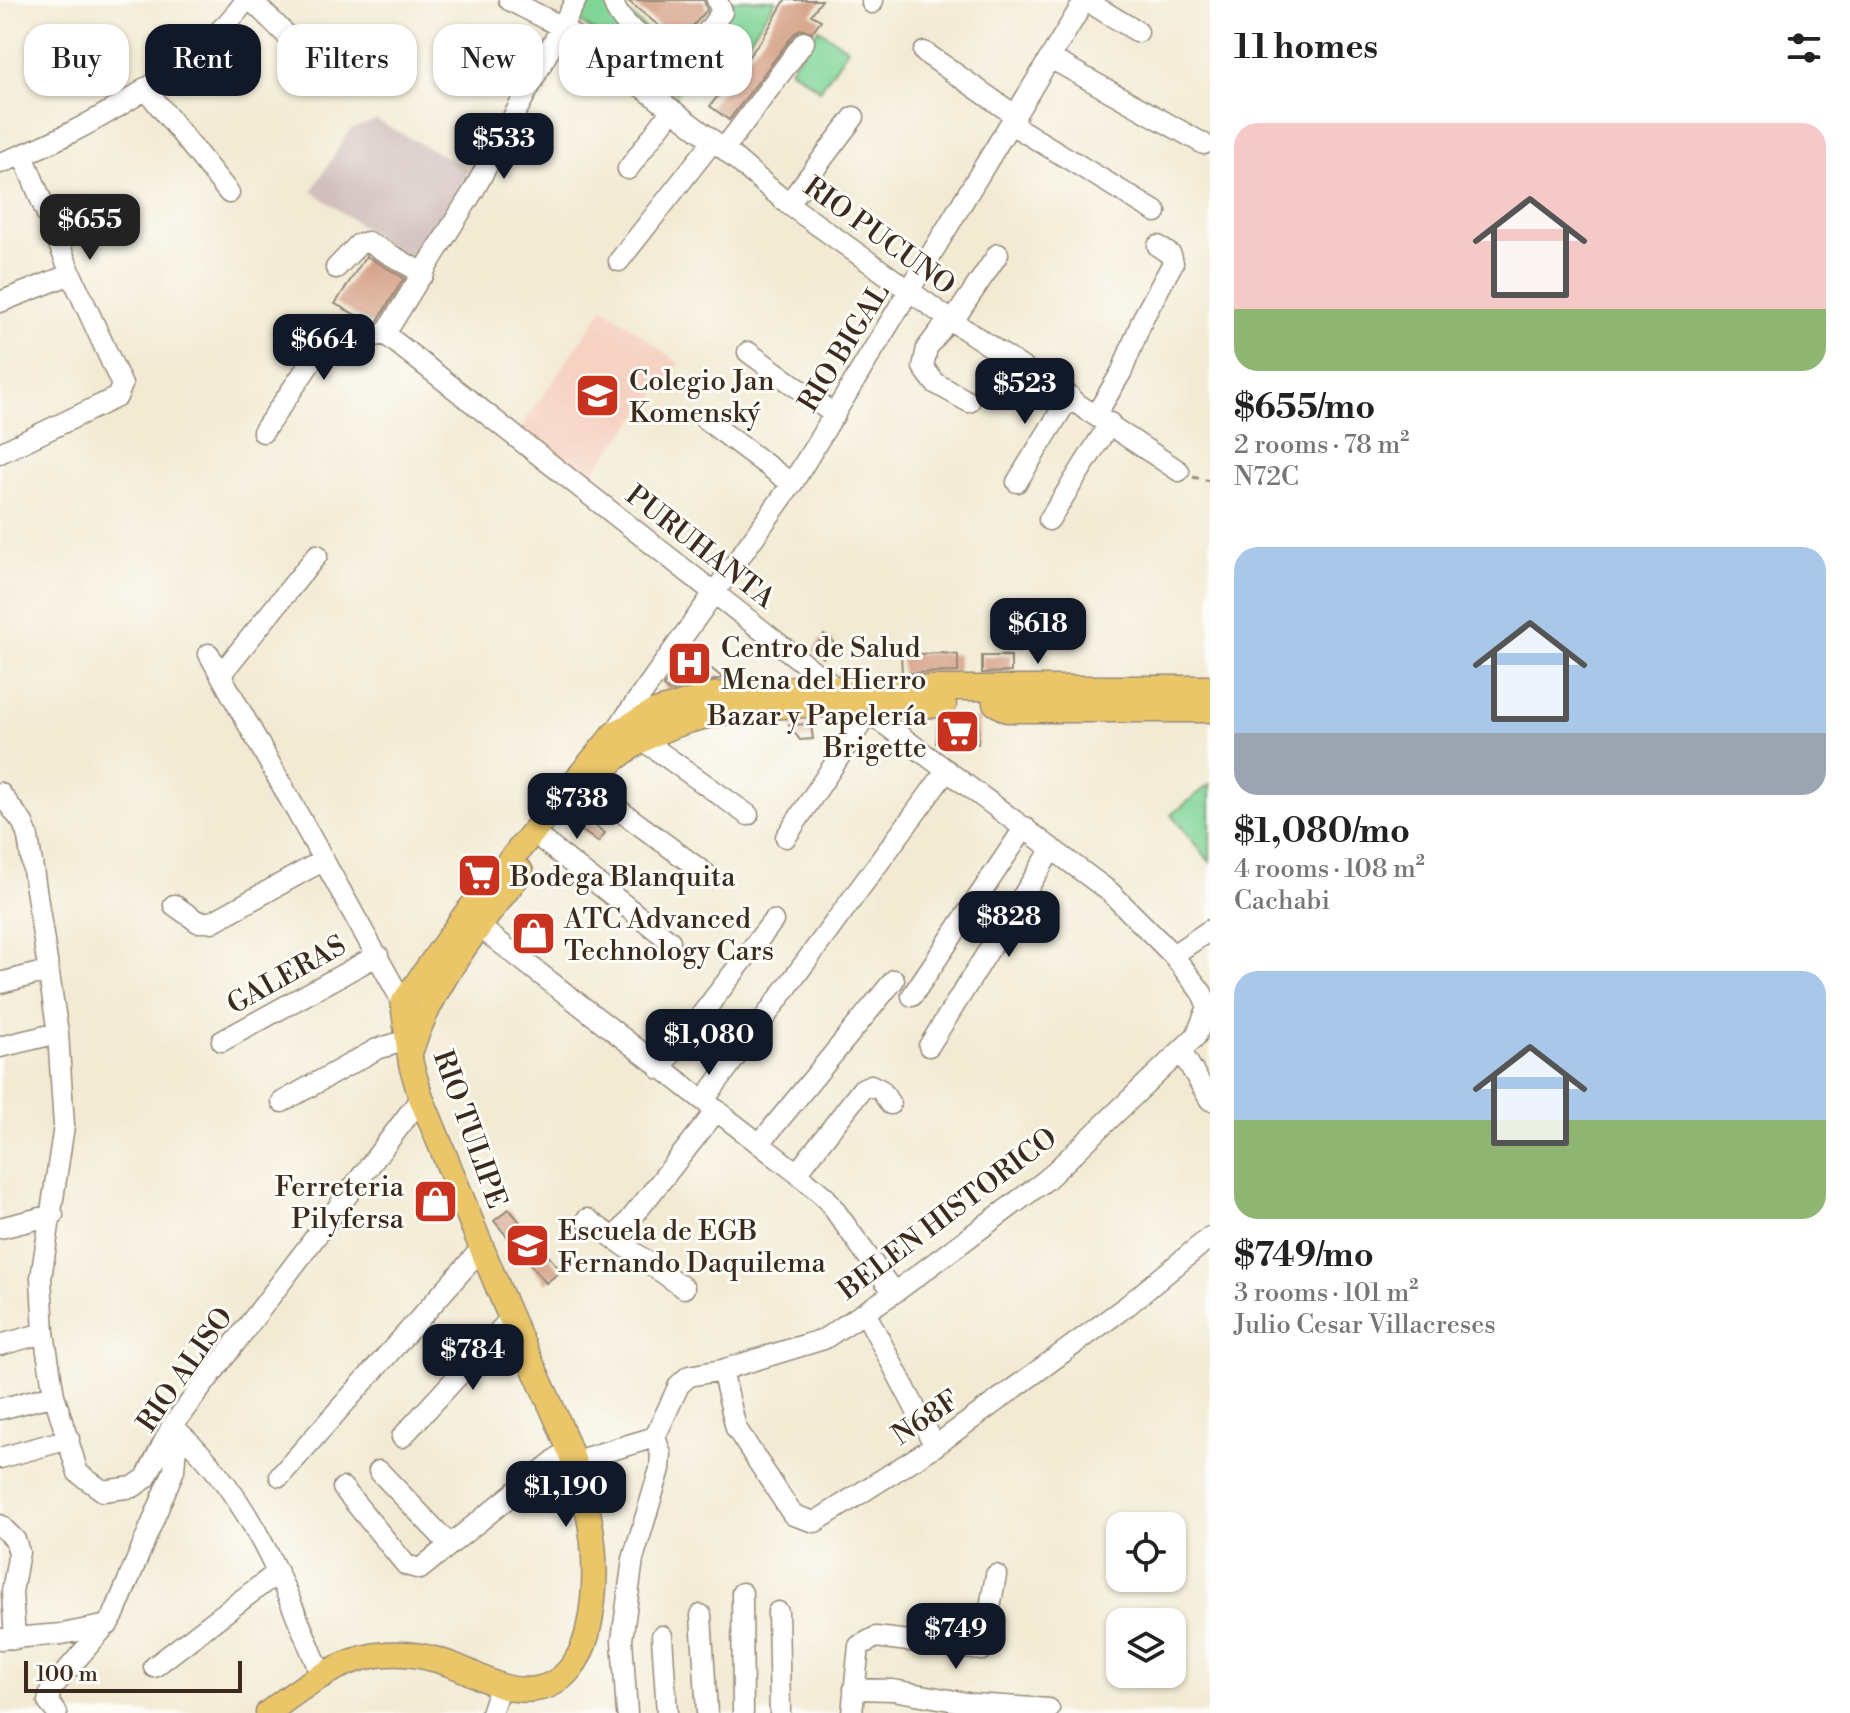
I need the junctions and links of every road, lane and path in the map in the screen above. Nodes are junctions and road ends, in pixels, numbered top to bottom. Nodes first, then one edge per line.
1 (248, 0) edge
2 (509, 0) edge
3 (576, 0) edge
4 (613, 0) edge
5 (717, 0) edge
6 (1085, 0) edge
7 (227, 24) edge
8 (564, 24) edge
9 (559, 25) edge
10 (277, 27) edge
11 (559, 32) edge
12 (1138, 32) dead end
13 (804, 42) dead end
14 (924, 52) dead end
15 (1052, 59) junction
16 (145, 88) edge
17 (151, 96) edge
18 (653, 96) edge
19 (672, 110) junction
20 (854, 117) dead end
21 (1013, 120) junction
22 (1204, 144) dead end
23 (718, 145) junction
24 (23, 155) junction
25 (0, 163) edge
26 (628, 169) dead end
27 (229, 193) dead end
28 (788, 204) junction
29 (1156, 212) dead end
30 (1158, 246) dead end
31 (998, 254) dead end
32 (619, 261) dead end
33 (336, 268) dead end
34 (71, 274) junction
35 (424, 274) junction
36 (911, 292) junction
37 (0, 302) edge
38 (951, 320) junction
39 (385, 334) junction
40 (748, 352) dead end
41 (1070, 396) junction
42 (969, 402) dead end
43 (835, 415) junction
44 (1103, 418) junction
45 (705, 419) dead end
46 (263, 432) dead end
47 (0, 453) edge
48 (1179, 471) dead end
49 (1203, 481) dead end
50 (1210, 481) edge
51 (1017, 482) dead end
52 (792, 484) junction
53 (1049, 520) dead end
54 (317, 555) dead end
55 (716, 593) junction
56 (209, 654) dead end
57 (221, 674) junction
58 (1210, 679) edge
59 (840, 688) junction
60 (1210, 688) edge
61 (1082, 689) junction
62 (995, 697) junction
63 (1210, 699) edge
64 (865, 707) junction
65 (1210, 710) edge
66 (627, 742) junction
67 (947, 770) junction
68 (588, 787) junction
69 (0, 793) edge
70 (748, 815) dead end
71 (1025, 827) junction
72 (786, 837) dead end
73 (545, 842) junction
74 (1052, 849) junction
75 (324, 860) junction
76 (710, 877) dead end
77 (174, 905) dead end
78 (472, 921) junction
79 (773, 921) dead end
80 (1210, 930) edge
81 (670, 941) dead end
82 (378, 955) junction
83 (1173, 955) junction
84 (48, 971) junction
85 (894, 980) dead end
86 (0, 983) edge
87 (912, 996) dead end
88 (403, 1003) junction
89 (1207, 1012) joint
90 (58, 1033) junction
91 (222, 1041) dead end
92 (409, 1046) junction
93 (929, 1046) dead end
94 (0, 1047) edge
95 (1181, 1051) junction
96 (660, 1069) junction
97 (421, 1098) junction
98 (1210, 1100) edge
99 (282, 1102) dead end
100 (890, 1104) dead end
101 (711, 1105) junction
102 (761, 1142) junction
103 (797, 1173) junction
104 (53, 1215) junction
105 (587, 1219) dead end
106 (0, 1228) edge
107 (1210, 1237) edge
108 (615, 1239) junction
109 (483, 1247) junction
110 (684, 1288) dead end
111 (894, 1293) junction
112 (865, 1312) junction
113 (511, 1318) junction
114 (44, 1333) junction
115 (0, 1345) edge
116 (722, 1370) junction
117 (54, 1395) junction
118 (0, 1409) edge
119 (172, 1426) junction
120 (402, 1437) dead end
121 (655, 1437) junction
122 (69, 1439) junction
123 (935, 1446) junction
124 (573, 1454) junction
125 (0, 1458) edge
126 (379, 1471) dead end
127 (280, 1476) dead end
128 (343, 1488) dead end
129 (0, 1525) edge
130 (450, 1545) junction
131 (278, 1572) junction
132 (996, 1575) dead end
133 (742, 1593) dead end
134 (778, 1612) dead end
135 (701, 1615) dead end
136 (111, 1621) junction
137 (662, 1636) dead end
138 (7, 1639) edge
139 (154, 1667) dead end
140 (322, 1677) junction
141 (499, 1688) junction
142 (854, 1689) junction
143 (972, 1709) edge
144 (1049, 1709) dead end
145 (57, 1713) edge
146 (268, 1713) edge
147 (491, 1713) edge
148 (627, 1713) edge
149 (667, 1713) edge
150 (707, 1713) edge
151 (743, 1713) edge
152 (780, 1713) edge
153 (852, 1713) edge

1 - 7 street
1 - 10 street
2 - 9 street, RIO PUCUNO
3 - 8 street
4 - 5 street
6 - 12 street
6 - 15 street, RIO BIGAL
11 - 35 street
13 - 23 street
14 - 21 street
15 - 21 street, RIO BIGAL
15 - 22 street
16 - 24 street
17 - 27 street
18 - 19 street, RIO PUCUNO
19 - 23 street, RIO PUCUNO
19 - 26 street
20 - 28 street
21 - 29 street
21 - 36 street, RIO BIGAL
23 - 28 street, RIO PUCUNO
23 - 32 street
24 - 25 street
24 - 34 street
28 - 36 street, RIO PUCUNO
30 - 44 street
31 - 38 street
33 - 35 street
34 - 37 street
34 - 47 street
35 - 39 street
36 - 38 street, RIO PUCUNO
36 - 43 street, RIO BIGAL
38 - 41 street, RIO PUCUNO
38 - 42 street
39 - 46 street
39 - 55 street, PURUHANTA
40 - 43 street
41 - 44 street, RIO PUCUNO
41 - 51 street
43 - 52 street, RIO BIGAL
44 - 48 street, RIO PUCUNO
44 - 53 street
45 - 52 street
49 - 50 path
52 - 55 street, RIO BIGAL
54 - 57 street
55 - 59 street, PURUHANTA
55 - 66 street, RIO BIGAL
56 - 57 street, RIO TULIPE
57 - 75 street, RIO TULIPE
58 - 61 main road
59 - 62 main road
59 - 64 street, PURUHANTA
59 - 66 main road
60 - 61 main road
61 - 62 main road
62 - 63 main road
62 - 64 main road
62 - 65 main road
64 - 66 main road
64 - 67 street, PURUHANTA
64 - 72 street
66 - 68 main road
66 - 70 street
66 - 78 main road
67 - 71 street, PURUHANTA
67 - 101 street
68 - 73 main road
68 - 76 street
69 - 84 street, RIO ALISO
71 - 74 street, PURUHANTA
71 - 87 street
73 - 78 main road
73 - 81 street
74 - 83 street, PURUHANTA
74 - 93 street
75 - 77 street
75 - 82 street, RIO TULIPE
78 - 88 main road
78 - 92 main road
78 - 96 street
79 - 96 street
80 - 83 street
82 - 88 street, RIO TULIPE
82 - 91 street, GALERAS
83 - 89 street, PURUHANTA
84 - 86 street
84 - 90 street, RIO ALISO
85 - 102 street
88 - 92 main road, RIO TULIPE
89 - 95 street, BELEN HISTORICO
90 - 94 street
90 - 104 street, RIO ALISO
92 - 97 main road, RIO TULIPE
92 - 99 street
95 - 98 street
95 - 111 street, BELEN HISTORICO
96 - 101 street
97 - 109 main road, RIO TULIPE
97 - 119 street, RIO ALISO
100 - 103 street
101 - 102 street
101 - 108 street
102 - 103 street
103 - 111 street
104 - 106 street
104 - 114 street, RIO ALISO
105 - 108 street
107 - 123 street, N68F
108 - 110 street
109 - 113 main road, RIO TULIPE
109 - 127 street
111 - 112 street, BELEN HISTORICO
112 - 116 street, BELEN HISTORICO
112 - 123 street
113 - 120 street
113 - 124 main road, RIO TULIPE
114 - 115 street
114 - 117 street, RIO ALISO
116 - 121 street, BELEN HISTORICO
116 - 123 street, N68F
117 - 118 street
117 - 122 street, RIO ALISO
119 - 122 street, RIO ALISO
119 - 131 street
119 - 136 street
121 - 124 street
121 - 148 street, BELEN HISTORICO
122 - 125 street
124 - 130 street
124 - 141 main road, RIO TULIPE
126 - 130 street
128 - 130 street
129 - 138 street
131 - 139 street
131 - 140 street
132 - 142 street
133 - 151 street
134 - 152 street
135 - 150 street
136 - 138 street
136 - 145 street
137 - 149 street
140 - 141 main road, RIO TULIPE
140 - 146 main road, RIO TULIPE
141 - 147 street
142 - 143 street
142 - 153 street
143 - 144 street

